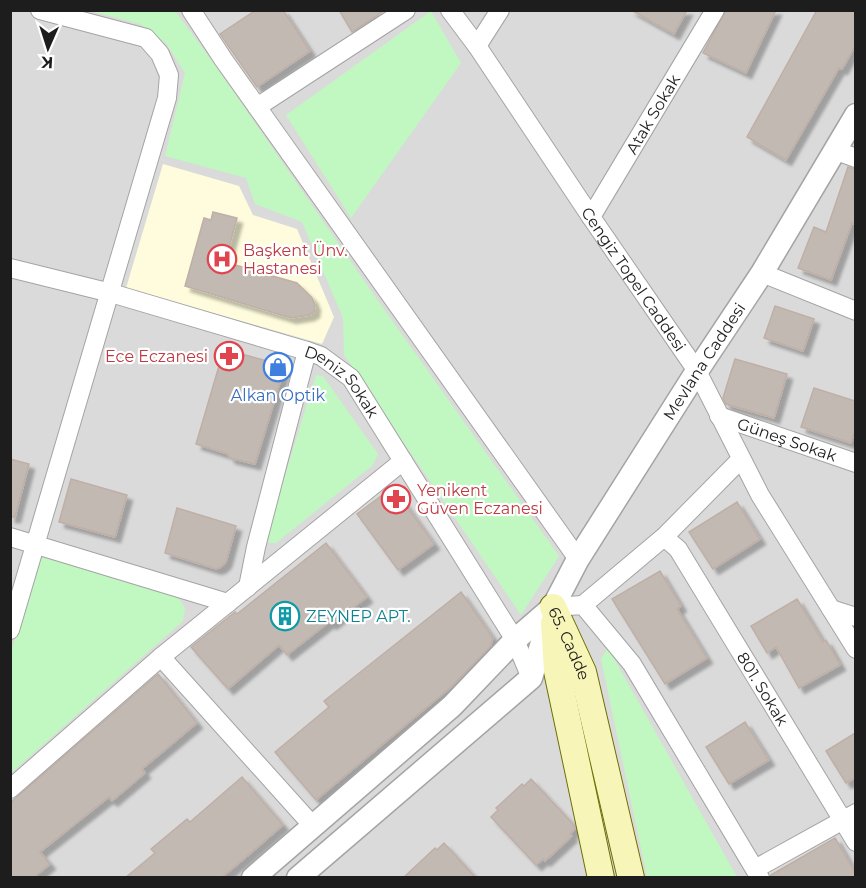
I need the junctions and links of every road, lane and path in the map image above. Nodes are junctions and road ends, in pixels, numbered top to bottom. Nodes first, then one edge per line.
1 (40, 10) edge
2 (191, 10) edge
3 (406, 10) edge
4 (450, 10) edge
5 (500, 10) edge
6 (715, 10) edge
7 (477, 46) junction
8 (256, 107) junction
9 (855, 115) edge
10 (834, 150) junction
11 (855, 158) edge
12 (591, 217) junction
13 (10, 268) edge
14 (762, 273) junction
15 (111, 293) junction
16 (855, 311) edge
17 (307, 351) junction
18 (697, 371) junction
19 (719, 416) junction
20 (741, 459) junction
21 (403, 461) junction
22 (855, 463) edge
23 (10, 537) edge
24 (664, 537) junction
25 (36, 544) junction
26 (578, 559) junction
27 (248, 587) junction
28 (228, 603) junction
29 (583, 605) junction
30 (553, 607) junction
31 (831, 609) junction
32 (855, 617) edge
33 (10, 630) edge
34 (515, 640) junction
35 (855, 649) edge
36 (161, 657) junction
37 (531, 678) junction
38 (10, 789) edge
39 (849, 817) edge
40 (313, 826) junction
41 (855, 842) edge
42 (758, 873) edge
43 (253, 878) edge
44 (298, 878) edge
45 (601, 878) edge
46 (631, 878) edge

1 - 15 street
2 - 8 street
3 - 8 street
4 - 7 street, Cengiz Topel Caddesi
5 - 7 street
6 - 12 street, Atak Sokak
7 - 12 street, Cengiz Topel Caddesi
8 - 26 street
9 - 10 street, Mevlana Caddesi
10 - 11 street
10 - 14 street, Mevlana Caddesi
12 - 18 street, Cengiz Topel Caddesi
13 - 15 street, Deniz Sokak
14 - 16 street
14 - 18 street, Mevlana Caddesi
15 - 17 street, Deniz Sokak
15 - 25 street
17 - 21 street, Deniz Sokak
17 - 27 street
18 - 19 street, Cengiz Topel Caddesi
18 - 26 street, Mevlana Caddesi
19 - 20 street, Cengiz Topel Caddesi
19 - 22 street, Güneş Sokak
20 - 24 street
20 - 31 street, Cengiz Topel Caddesi
21 - 27 street
21 - 34 street, Deniz Sokak
23 - 25 street
24 - 29 street
24 - 39 street, 801. Sokak
25 - 28 street
25 - 33 street
26 - 30 street, Mevlana Caddesi
27 - 28 street
28 - 36 street
29 - 30 street
29 - 42 street
30 - 34 street
30 - 37 street
30 - 45 main road, 65. Cadde
30 - 46 main road, 65. Cadde
31 - 32 street
31 - 35 street, Cengiz Topel Caddesi
34 - 37 street, Deniz Sokak
34 - 40 street
36 - 38 street
36 - 40 street
37 - 44 street
39 - 41 street, 801. Sokak
39 - 42 street
40 - 43 street

